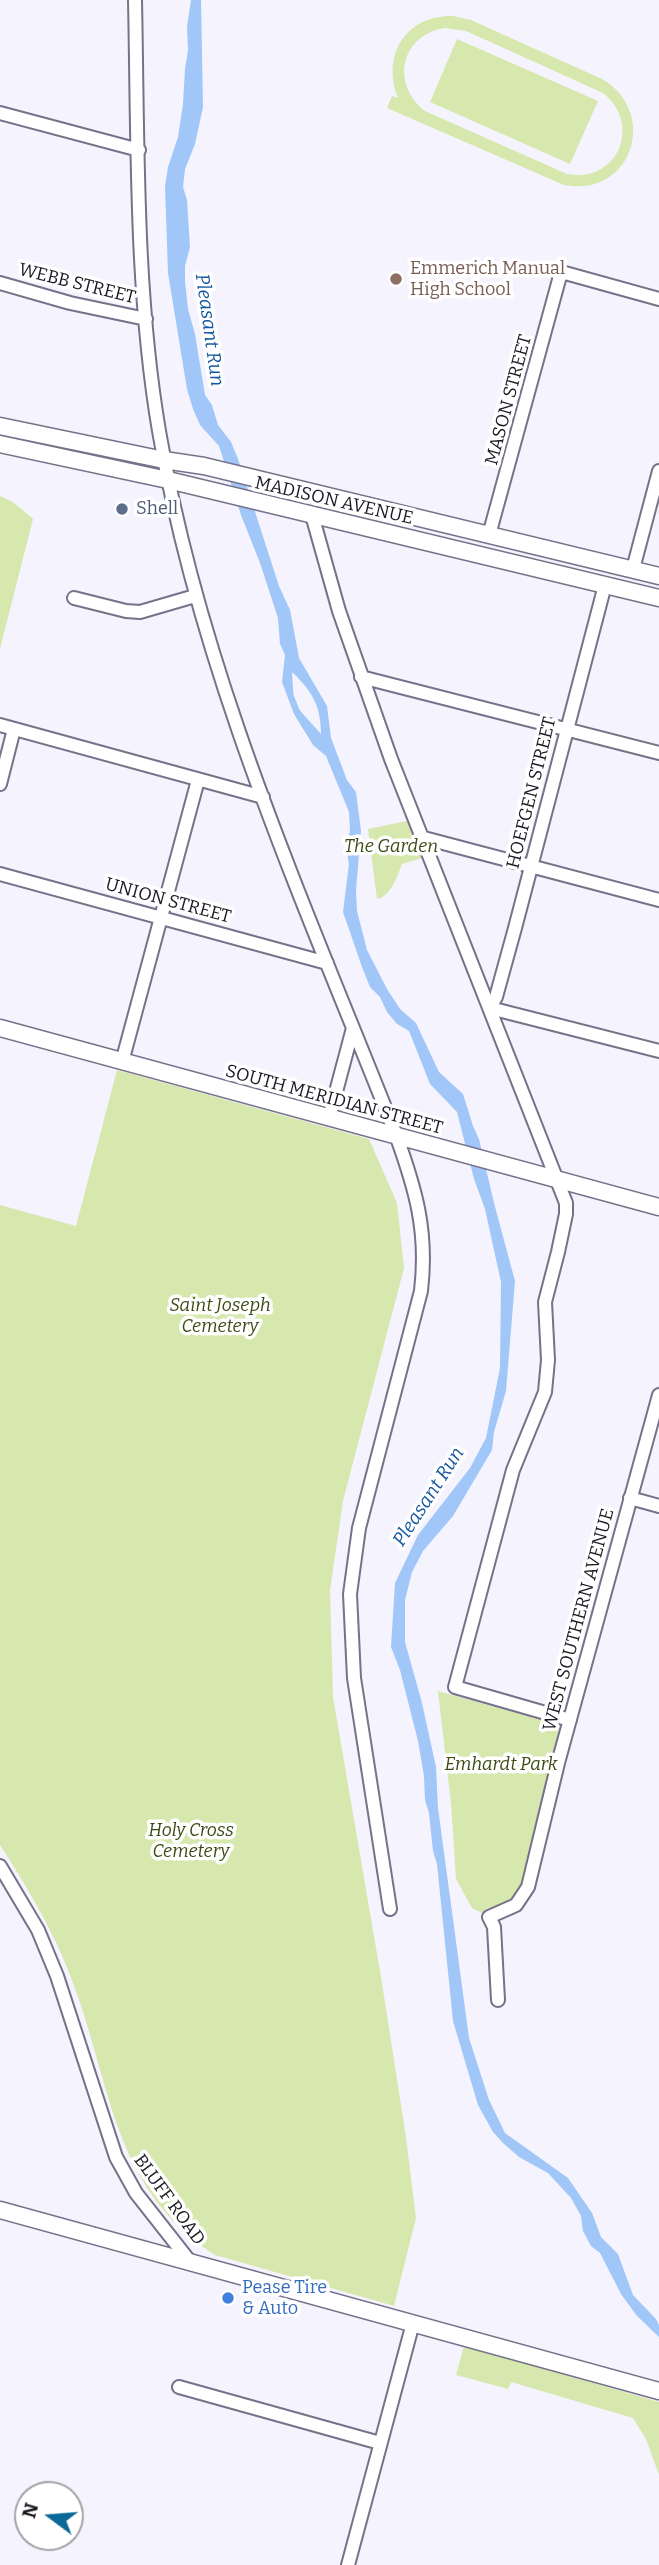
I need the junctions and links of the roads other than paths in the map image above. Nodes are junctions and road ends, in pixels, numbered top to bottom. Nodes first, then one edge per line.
1 (135, 0) edge
2 (0, 113) edge
3 (139, 150) junction
4 (0, 283) edge
5 (659, 299) edge
6 (146, 319) junction
7 (0, 426) edge
8 (0, 444) edge
9 (164, 460) junction
10 (659, 471) edge
11 (168, 480) junction
12 (312, 515) junction
13 (489, 535) junction
14 (633, 569) junction
15 (659, 576) edge
16 (605, 585) junction
17 (195, 596) junction
18 (74, 598) dead end
19 (659, 598) edge
20 (361, 677) junction
21 (0, 725) edge
22 (566, 728) junction
23 (14, 729) junction
24 (659, 754) edge
25 (198, 780) junction
26 (0, 784) edge
27 (263, 797) junction
28 (424, 838) junction
29 (531, 866) junction
30 (0, 874) edge
31 (659, 900) edge
32 (161, 917) junction
33 (327, 963) junction
34 (490, 1008) junction
35 (0, 1028) edge
36 (353, 1028) junction
37 (659, 1051) edge
38 (121, 1062) junction
39 (329, 1118) junction
40 (396, 1135) junction
41 (558, 1180) junction
42 (659, 1207) edge
43 (659, 1395) edge
44 (630, 1499) junction
45 (659, 1506) edge
46 (570, 1720) junction
47 (0, 1866) edge
48 (390, 1909) dead end
49 (498, 2000) dead end
50 (0, 2210) edge
51 (191, 2263) junction
52 (413, 2323) junction
53 (179, 2387) dead end
54 (659, 2391) edge
55 (380, 2442) junction
56 (348, 2565) edge

1 - 3 street
2 - 3 street
3 - 6 street
4 - 6 street, WEBB STREET
5 - 13 street, MASON STREET
6 - 9 street
7 - 9 main road, MADISON AVENUE
8 - 11 main road, MADISON AVENUE
9 - 11 street
9 - 13 main road, MADISON AVENUE
10 - 14 street
11 - 12 main road, MADISON AVENUE
11 - 17 street
12 - 16 main road, MADISON AVENUE
12 - 20 street
13 - 14 main road, MADISON AVENUE
14 - 15 main road, MADISON AVENUE
16 - 19 main road, MADISON AVENUE
16 - 22 street, HOEFGEN STREET
17 - 18 street
17 - 27 street
20 - 22 street
20 - 28 street
21 - 23 street
22 - 24 street
22 - 29 street, HOEFGEN STREET
23 - 25 street
23 - 26 street
25 - 27 street
25 - 32 street
27 - 33 street
28 - 29 street
28 - 34 street
29 - 31 street
29 - 34 street, HOEFGEN STREET
30 - 32 street, UNION STREET
32 - 33 street, UNION STREET
32 - 38 street
33 - 36 street
34 - 37 street
34 - 41 street
35 - 38 main road, SOUTH MERIDIAN STREET
36 - 39 street
36 - 40 street
38 - 39 main road, SOUTH MERIDIAN STREET
39 - 40 main road, SOUTH MERIDIAN STREET
40 - 41 main road, SOUTH MERIDIAN STREET
40 - 48 street
41 - 42 main road, SOUTH MERIDIAN STREET
41 - 46 street
43 - 44 street, WEST SOUTHERN AVENUE
44 - 45 street
44 - 46 street, WEST SOUTHERN AVENUE
46 - 49 street, WEST SOUTHERN AVENUE
47 - 51 street, BLUFF ROAD
50 - 51 main road
51 - 52 main road, BLUFF ROAD
52 - 54 main road, BLUFF ROAD
52 - 55 street
53 - 55 street
55 - 56 street

